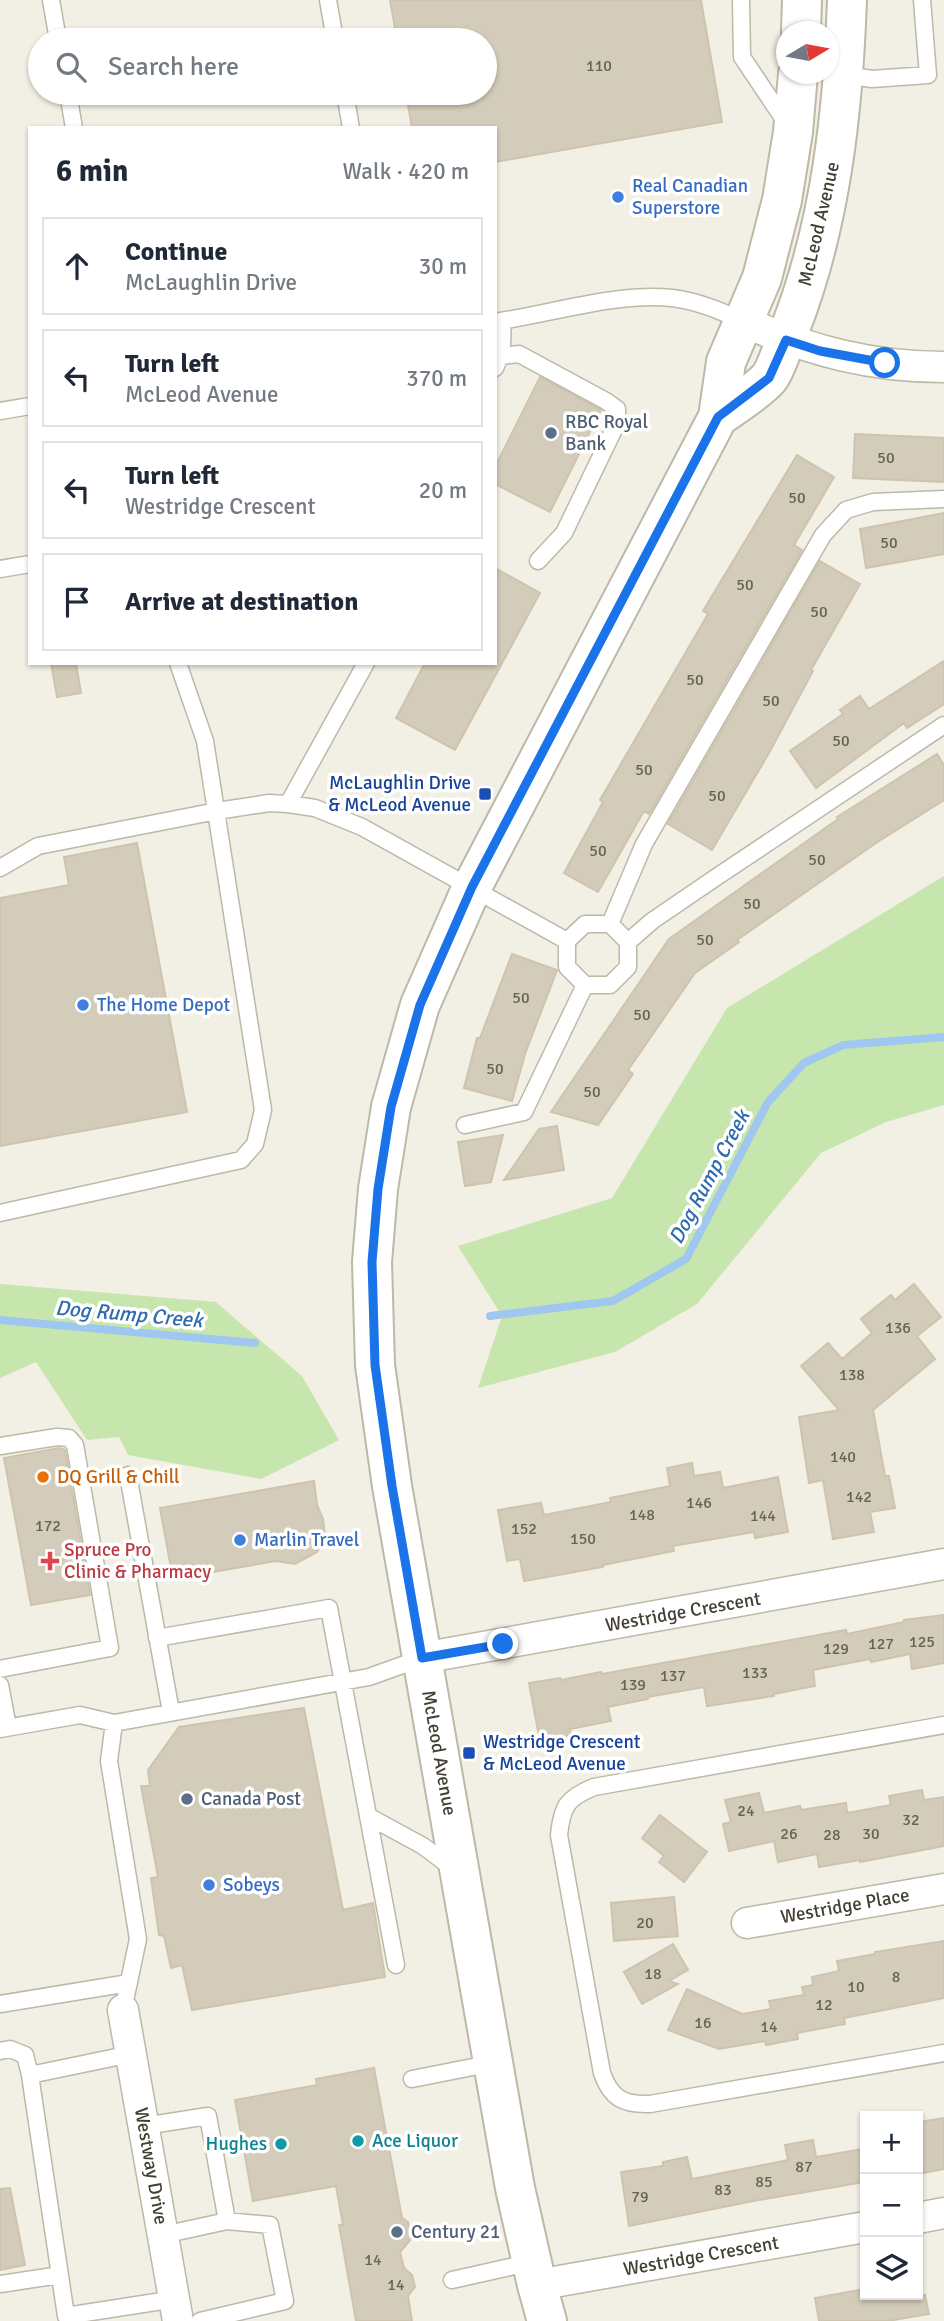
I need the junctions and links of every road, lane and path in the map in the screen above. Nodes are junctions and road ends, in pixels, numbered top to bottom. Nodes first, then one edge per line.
1 (51, 0) edge
2 (328, 0) edge
3 (741, 0) edge
4 (802, 0) edge
5 (847, 0) edge
6 (922, 0) edge
7 (801, 21) edge
8 (56, 28) edge
9 (333, 28) edge
10 (844, 75) junction
11 (797, 84) edge
12 (70, 105) edge
13 (347, 105) edge
14 (74, 126) edge
15 (351, 126) edge
16 (793, 132) junction
17 (498, 322) edge
18 (744, 322) junction
19 (786, 340) junction
20 (498, 362) edge
21 (944, 367) edge
22 (28, 406) edge
23 (0, 411) edge
24 (718, 417) junction
25 (944, 499) edge
26 (538, 561) dead end
27 (28, 564) edge
28 (0, 569) edge
29 (179, 665) edge
30 (365, 665) edge
31 (944, 725) edge
32 (288, 804) junction
33 (217, 811) junction
34 (0, 868) edge
35 (472, 887) junction
36 (610, 924) junction
37 (567, 941) junction
38 (628, 942) junction
39 (585, 985) junction
40 (465, 1125) dead end
41 (0, 1213) edge
42 (0, 1446) edge
43 (128, 1475) dead end
44 (944, 1564) edge
45 (158, 1638) junction
46 (422, 1658) junction
47 (0, 1670) edge
48 (342, 1682) junction
49 (0, 1685) edge
50 (171, 1712) junction
51 (114, 1723) junction
52 (944, 1725) edge
53 (4, 1728) edge
54 (368, 1816) junction
55 (461, 1875) junction
56 (944, 1889) edge
57 (747, 1923) dead end
58 (396, 1965) dead end
59 (126, 1997) junction
60 (0, 2004) edge
61 (0, 2051) edge
62 (944, 2053) edge
63 (131, 2054) junction
64 (493, 2063) junction
65 (30, 2075) junction
66 (412, 2079) dead end
67 (144, 2126) junction
68 (944, 2213) edge
69 (923, 2217) edge
70 (227, 2221) junction
71 (860, 2228) edge
72 (163, 2235) junction
73 (534, 2274) junction
74 (60, 2275) junction
75 (452, 2280) dead end
76 (0, 2284) edge
77 (176, 2310) edge
78 (200, 2321) edge
79 (547, 2321) edge

1 - 8 lane
2 - 9 lane
3 - 16 lane
4 - 7 street
5 - 10 street, McLeod Avenue
6 - 10 lane
10 - 19 street, McLeod Avenue
11 - 16 street, McLeod Avenue
12 - 14 lane
13 - 15 lane
16 - 18 street, McLeod Avenue
17 - 18 lane
17 - 20 lane
18 - 19 street
18 - 24 street, McLeod Avenue
19 - 21 street
19 - 24 street, McLeod Avenue
20 - 26 lane
22 - 23 lane
24 - 35 street, McLeod Avenue
25 - 36 lane
27 - 28 lane
29 - 33 lane
30 - 32 lane
31 - 38 lane
32 - 33 lane
32 - 35 lane
33 - 34 lane
33 - 41 lane
35 - 37 lane
35 - 46 street, McLeod Avenue
36 - 37 lane
36 - 38 lane
37 - 39 lane
38 - 39 lane
39 - 40 lane
42 - 47 lane
43 - 45 lane
44 - 46 street, Westridge Crescent
45 - 48 lane
45 - 50 lane
46 - 48 lane
46 - 55 street, McLeod Avenue
48 - 50 lane
48 - 54 lane
49 - 53 lane
50 - 51 lane
51 - 53 lane
51 - 59 lane
52 - 62 lane
54 - 55 lane
54 - 58 lane
55 - 64 street, McLeod Avenue
56 - 57 street, Westridge Place
59 - 60 lane
59 - 63 street, Westway Drive
61 - 65 lane
63 - 65 lane
63 - 67 street, Westway Drive
64 - 66 lane
64 - 73 street, McLeod Avenue
65 - 74 lane
67 - 70 lane
67 - 72 street, Westway Drive
68 - 69 street
70 - 72 lane
70 - 78 lane
71 - 73 street, Westridge Crescent
72 - 77 street, Westway Drive
73 - 75 lane
73 - 79 street, McLeod Avenue
74 - 76 lane
74 - 77 lane

